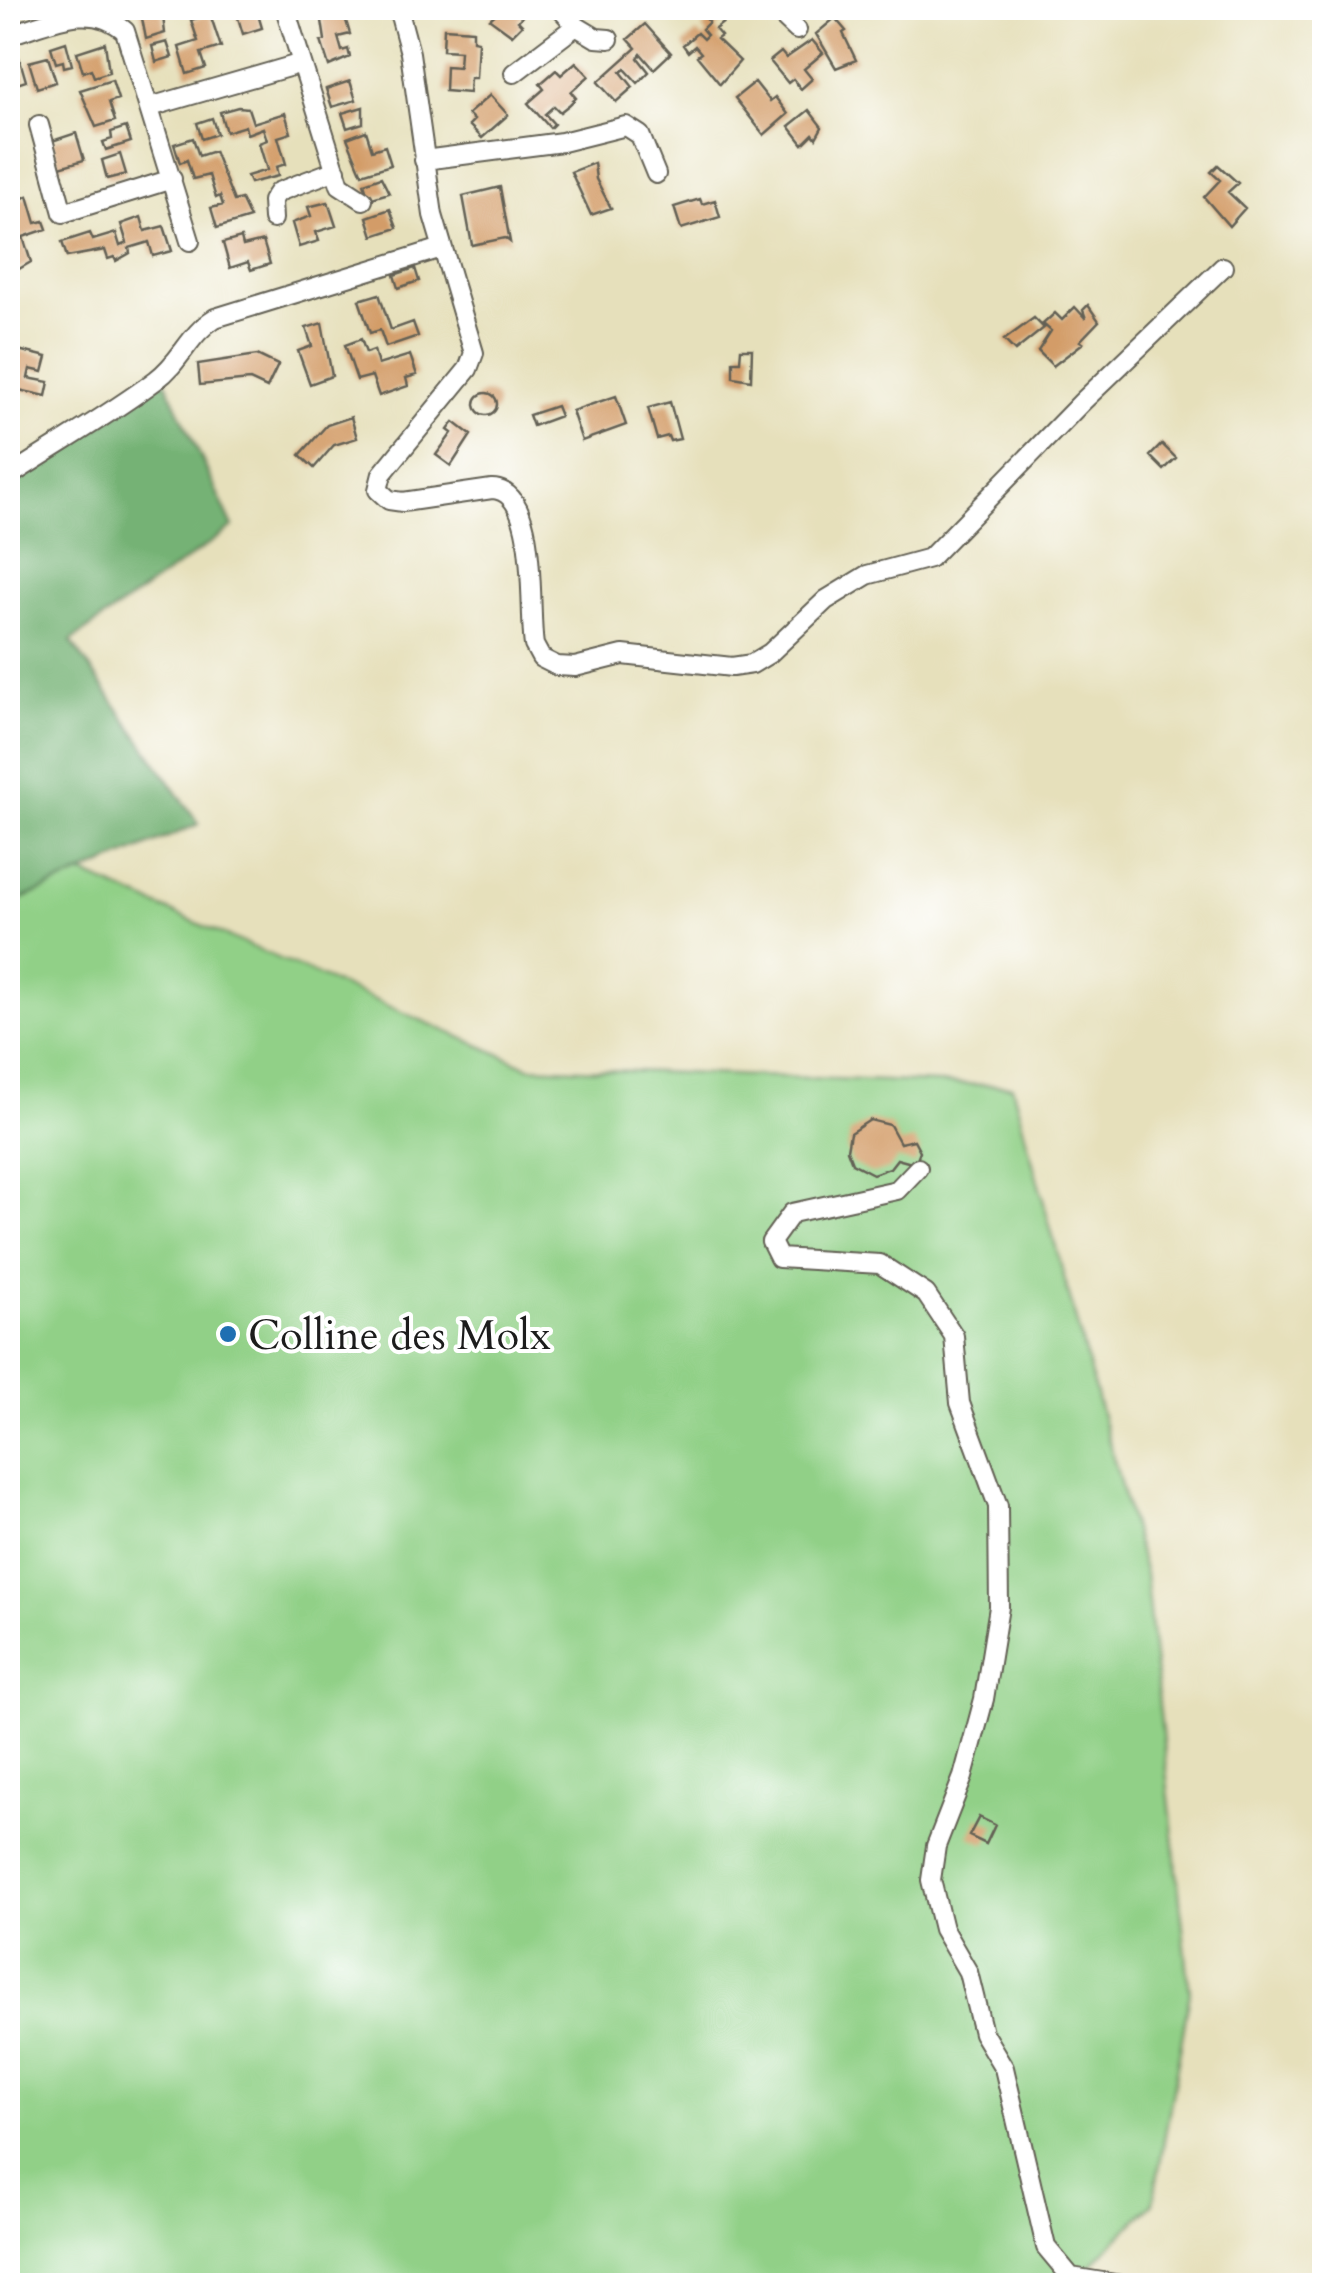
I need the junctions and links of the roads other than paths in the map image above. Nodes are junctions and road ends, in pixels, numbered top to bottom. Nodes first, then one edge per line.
1 (286, 8) edge
2 (398, 8) edge
3 (560, 8) edge
4 (774, 8) edge
5 (576, 26) junction
6 (797, 30) dead end
7 (8, 35) edge
8 (610, 39) dead end
9 (302, 64) junction
10 (514, 73) dead end
11 (150, 107) junction
12 (39, 125) dead end
13 (424, 160) junction
14 (336, 170) junction
15 (656, 174) dead end
16 (172, 179) junction
17 (363, 200) dead end
18 (273, 219) dead end
19 (190, 240) dead end
20 (442, 248) junction
21 (1223, 267) dead end
22 (8, 472) edge
23 (918, 1168) dead end
24 (1128, 2286) edge

1 - 9 street
2 - 13 street
3 - 5 street
4 - 6 street
5 - 8 street
5 - 10 street
7 - 11 street
9 - 11 street
9 - 14 street
11 - 16 street
12 - 16 street
13 - 15 street
13 - 20 street
14 - 17 street
14 - 18 street
16 - 19 street
20 - 21 street
20 - 22 street
23 - 24 street

